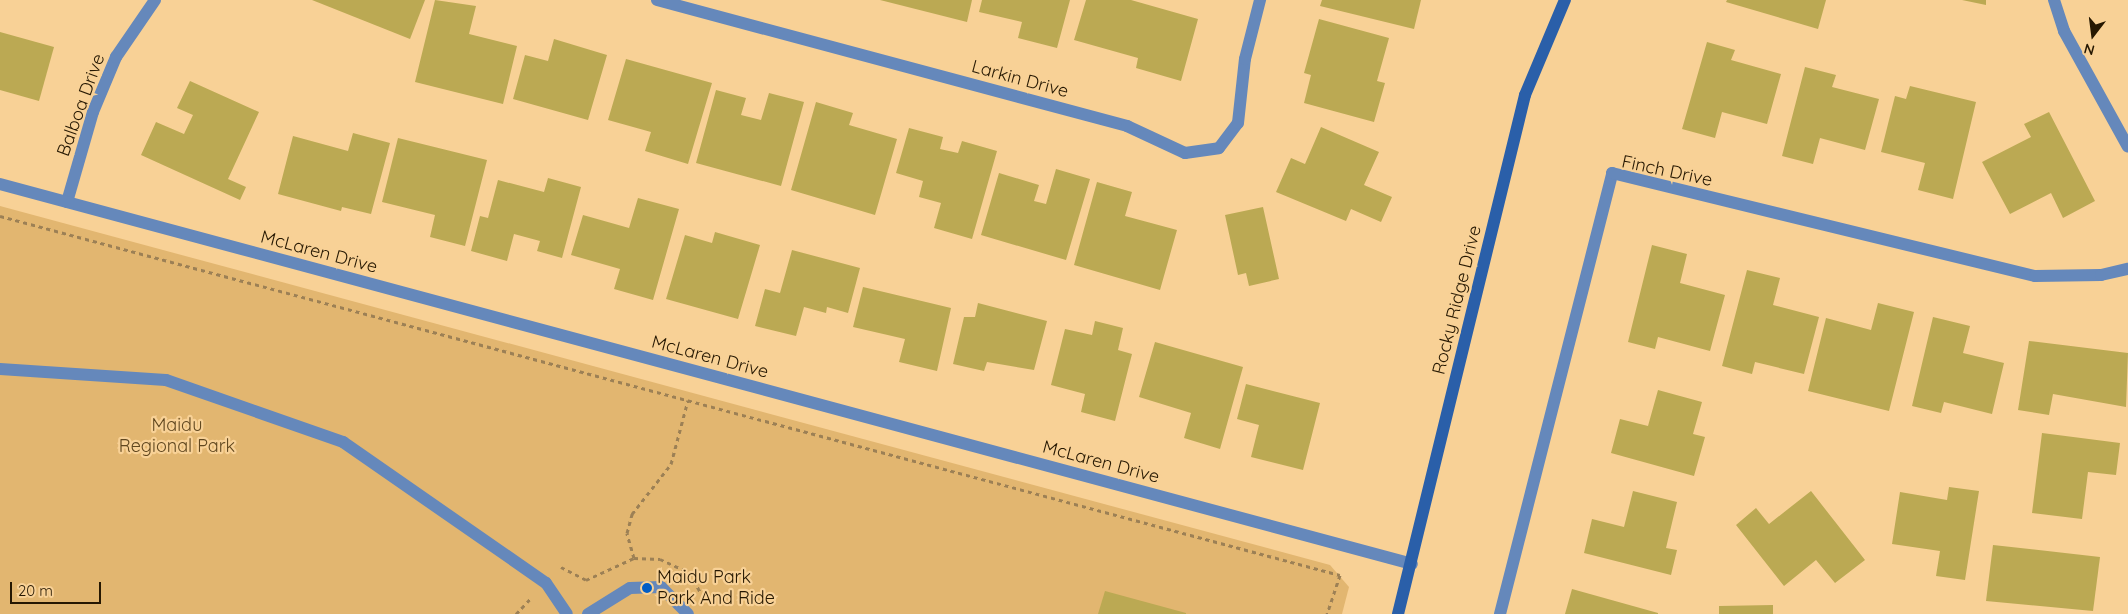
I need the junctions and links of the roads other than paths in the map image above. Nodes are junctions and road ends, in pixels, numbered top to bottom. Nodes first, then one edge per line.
1 (155, 0) edge
2 (657, 0) edge
3 (1260, 0) edge
4 (1565, 0) edge
5 (2054, 0) edge
6 (2128, 147) edge
7 (0, 184) edge
8 (67, 202) junction
9 (2128, 269) edge
10 (0, 369) edge
11 (1412, 564) junction
12 (567, 614) edge
13 (588, 614) edge
14 (688, 614) edge
15 (1398, 614) edge
16 (1500, 614) edge

1 - 8 street, Balboa Drive
2 - 3 street, Larkin Drive
4 - 11 main road, Rocky Ridge Drive
5 - 6 street
7 - 8 street, McLaren Drive
8 - 11 street, McLaren Drive
9 - 16 street, Finch Drive
10 - 12 street
11 - 15 main road, Rocky Ridge Drive
13 - 14 street

